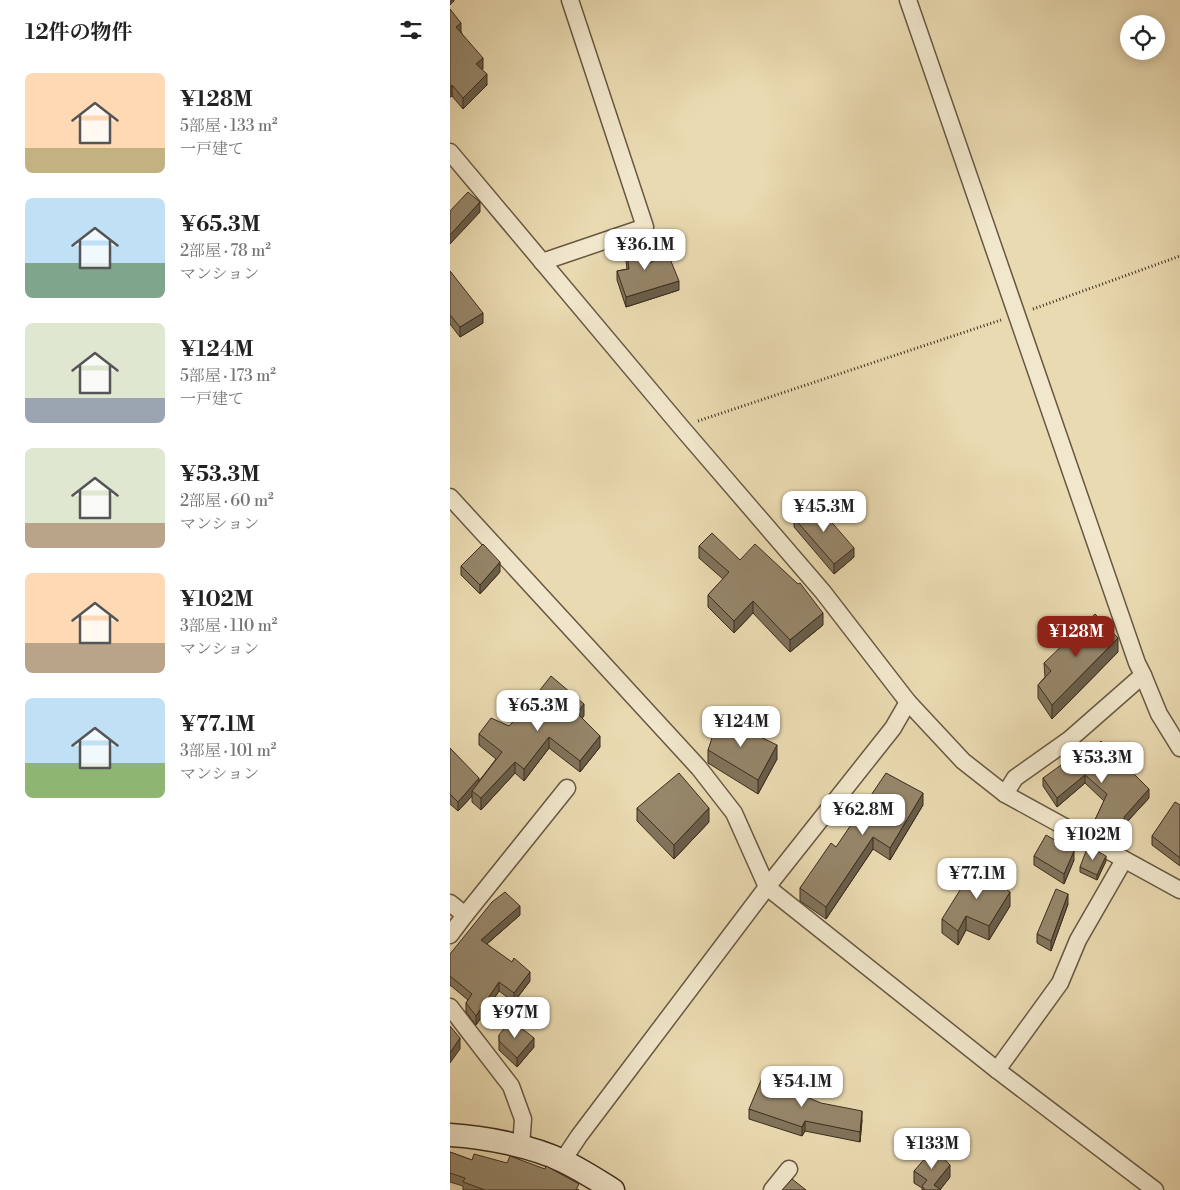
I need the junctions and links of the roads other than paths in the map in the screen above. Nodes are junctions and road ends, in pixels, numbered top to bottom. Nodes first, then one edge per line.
1 (570, 0) edge
2 (908, 0) edge
3 (450, 152) edge
4 (542, 262) junction
5 (450, 497) edge
6 (1143, 675) junction
7 (908, 702) junction
8 (1180, 748) edge
9 (567, 788) dead end
10 (1004, 794) junction
11 (1124, 860) junction
12 (768, 887) junction
13 (1180, 890) edge
14 (450, 903) edge
15 (465, 915) junction
16 (450, 935) edge
17 (450, 1007) edge
18 (997, 1070) junction
19 (450, 1135) edge
20 (521, 1147) junction
21 (563, 1160) junction
22 (789, 1169) dead end
23 (613, 1190) edge
24 (772, 1190) edge
25 (1155, 1190) edge

1 - 4 street
2 - 6 street
3 - 4 street
4 - 7 street
5 - 12 street
6 - 8 street
6 - 10 street
7 - 10 street
7 - 12 street
9 - 15 street
10 - 11 street
11 - 13 street
11 - 18 street
12 - 18 street
12 - 21 street
14 - 15 street
15 - 16 street
17 - 20 street
18 - 25 street
19 - 20 main road
20 - 21 main road
21 - 23 main road
22 - 24 street

